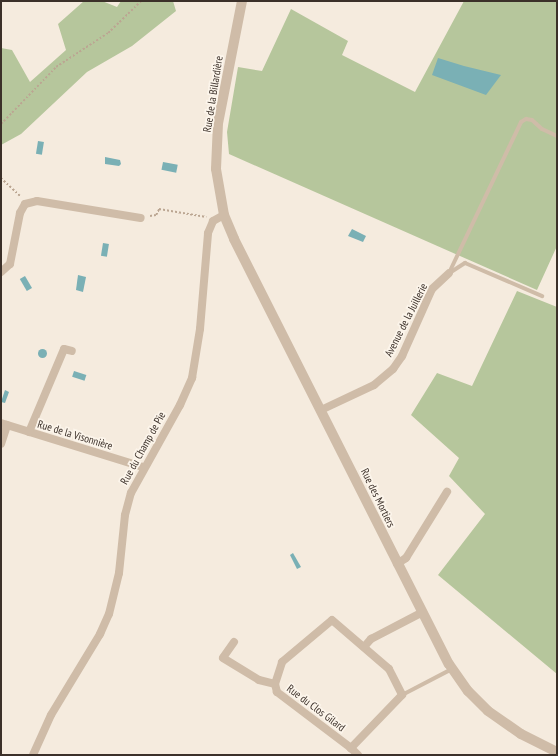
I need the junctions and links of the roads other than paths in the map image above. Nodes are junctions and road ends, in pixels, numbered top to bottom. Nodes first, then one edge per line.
1 (242, 1) edge
2 (557, 136) edge
3 (224, 215) junction
4 (142, 218) road end
5 (1, 272) edge
6 (449, 273) junction
7 (542, 296) dead end
8 (72, 351) dead end
9 (320, 410) junction
10 (4, 424) edge
11 (29, 432) junction
12 (1, 444) edge
13 (143, 467) junction
14 (447, 492) dead end
15 (397, 564) junction
16 (421, 612) junction
17 (234, 642) dead end
18 (364, 647) junction
19 (453, 669) junction
20 (275, 684) junction
21 (402, 695) junction
22 (351, 748) junction
23 (557, 752) edge
24 (33, 755) edge
25 (358, 755) edge

1 - 3 street, Rue de la Billardière
2 - 6 lane
3 - 9 street, Rue des Mortiers
3 - 13 street, Rue du Champ de Pie
4 - 5 street
6 - 7 lane
6 - 9 street, Avenue de la Juillerie
8 - 11 street
9 - 15 street, Rue des Mortiers
10 - 11 street, Rue de la Visonnière
10 - 12 street
11 - 13 street, Rue de la Visonnière
13 - 24 street, Rue du Champ de Pie
14 - 15 street
15 - 16 street, Rue des Mortiers
16 - 18 street
16 - 19 street, Rue des Mortiers
17 - 20 street
18 - 20 street, Rue du Clos Gilard
18 - 21 street, Rue du Clos Gilard
19 - 21 lane
19 - 23 street, Rue des Mortiers
20 - 22 street, Rue du Clos Gilard
21 - 22 street
22 - 25 street, Rue du Clos Gilard

